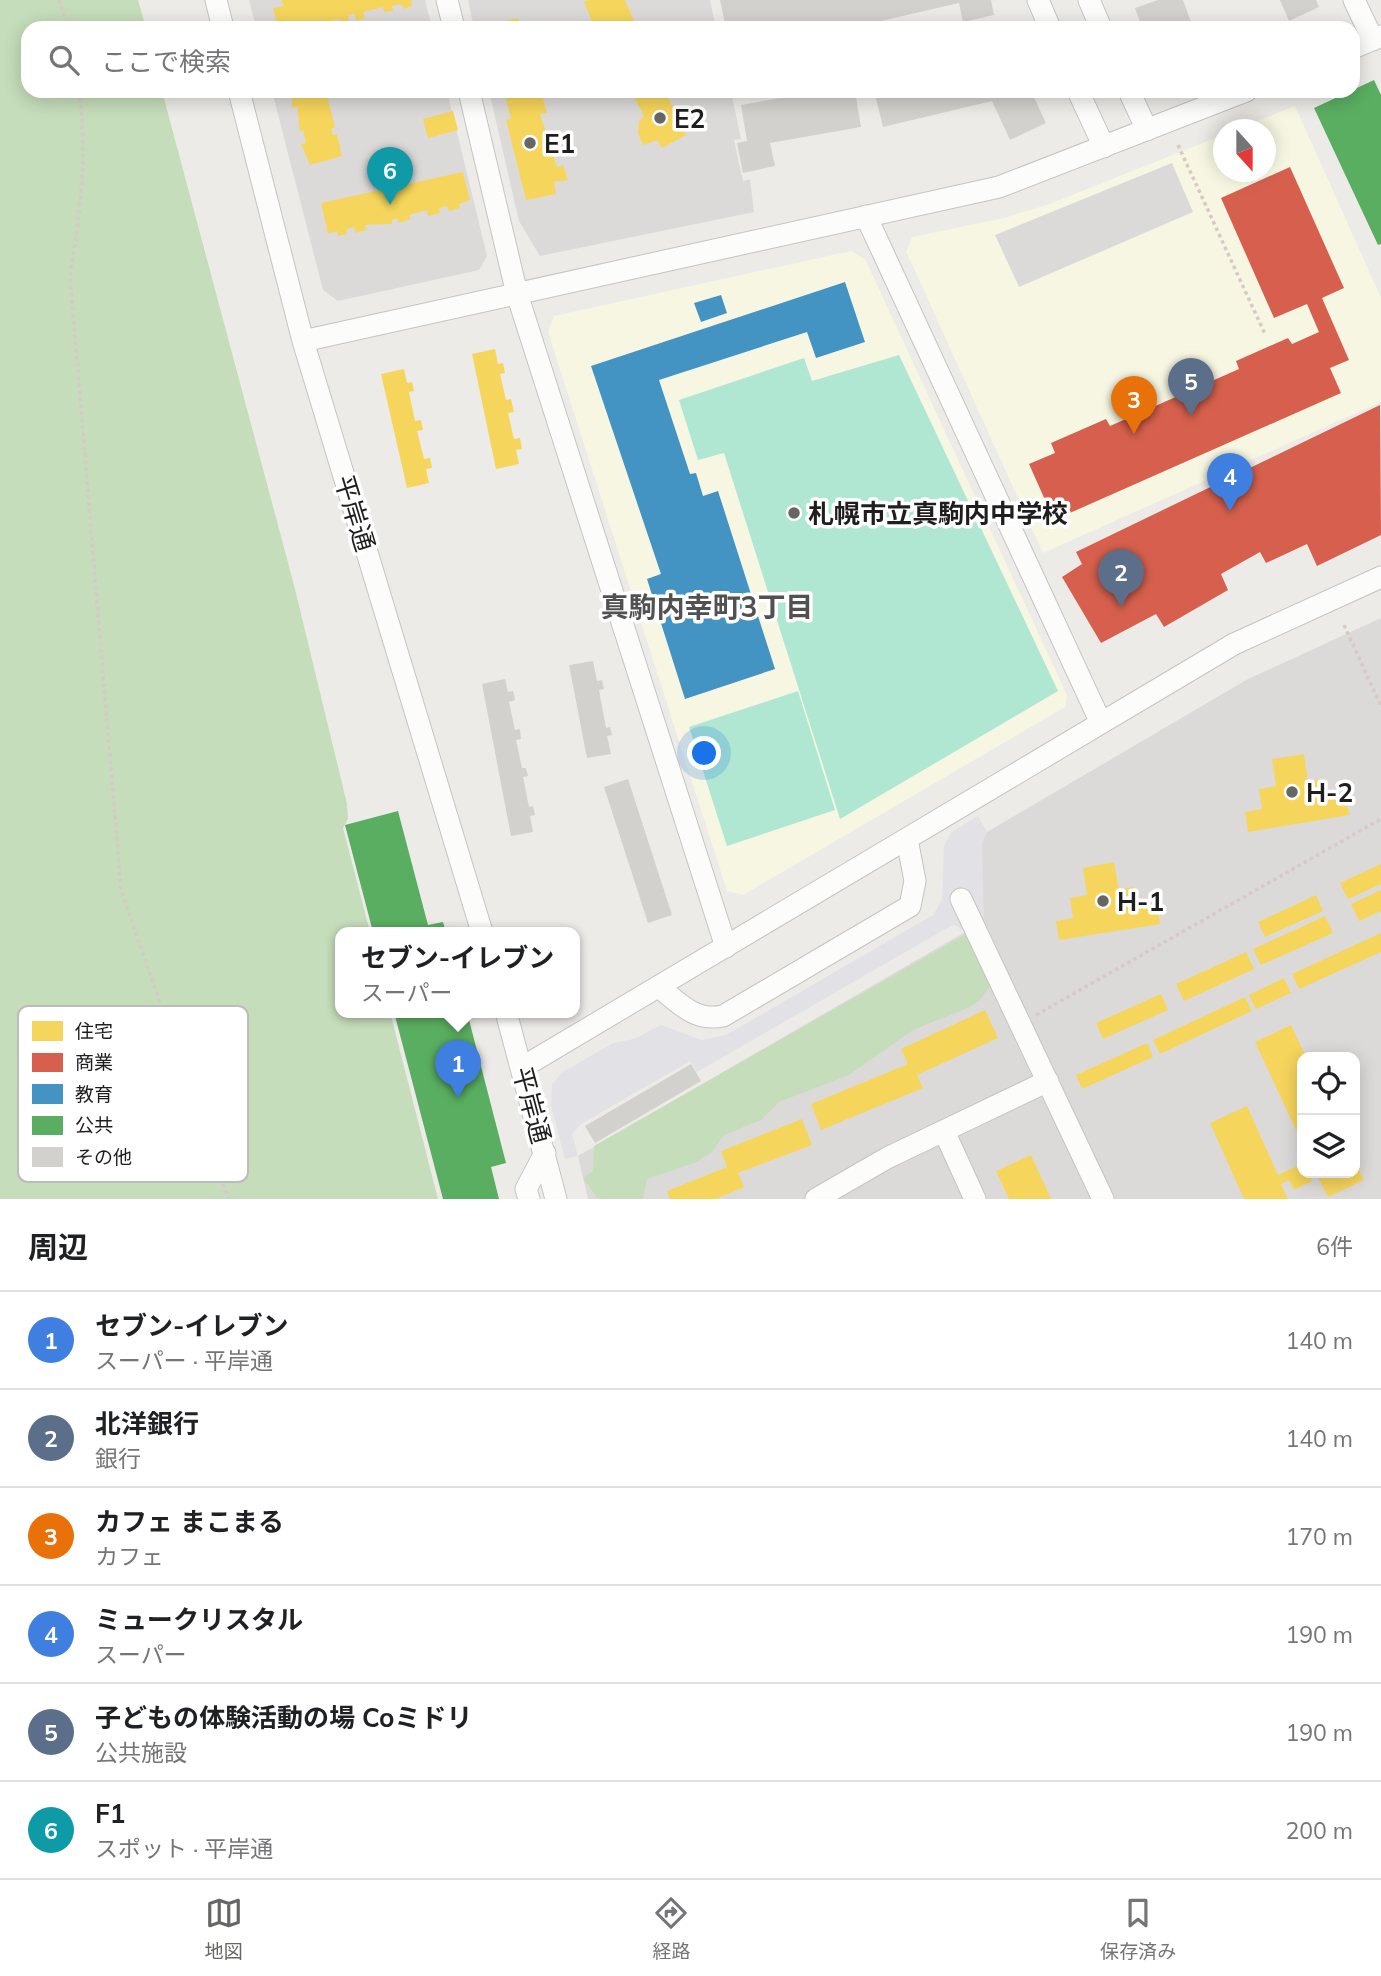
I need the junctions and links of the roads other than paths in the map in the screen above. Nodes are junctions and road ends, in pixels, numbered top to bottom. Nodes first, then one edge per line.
1 (216, 0) edge
2 (447, 0) edge
3 (1038, 0) edge
4 (1089, 0) edge
5 (1354, 0) edge
6 (221, 21) edge
7 (452, 21) edge
8 (1047, 21) edge
9 (1098, 21) edge
10 (1369, 41) edge
11 (241, 98) edge
12 (471, 98) edge
13 (1081, 98) edge
14 (1132, 98) edge
15 (1229, 98) edge
16 (1147, 131) junction
17 (1104, 147) junction
18 (866, 216) junction
19 (517, 294) junction
20 (303, 341) junction
21 (1381, 578) edge
22 (1101, 723) junction
23 (907, 839) junction
24 (961, 899) dead end
25 (480, 927) edge
26 (726, 947) junction
27 (659, 987) junction
28 (508, 1018) edge
29 (523, 1067) junction
30 (1048, 1081) junction
31 (944, 1131) junction
32 (545, 1153) junction
33 (528, 1199) edge
34 (556, 1199) edge
35 (816, 1199) edge
36 (975, 1199) edge
37 (1103, 1199) edge

1 - 6 street
2 - 7 street
3 - 8 street
4 - 9 street
5 - 10 street
11 - 20 street, 平岸通
12 - 19 street
13 - 17 street
14 - 16 street
15 - 16 street
16 - 17 street
17 - 18 street
18 - 19 street
18 - 22 street
19 - 20 street
19 - 26 street
20 - 25 street, 平岸通
21 - 22 street
22 - 23 street
23 - 26 street
23 - 27 street
24 - 30 street
26 - 27 street
27 - 29 street
28 - 29 street, 平岸通
29 - 32 street, 平岸通
30 - 31 street
30 - 37 street
31 - 35 street
31 - 36 street
32 - 33 street
32 - 34 street, 平岸通

